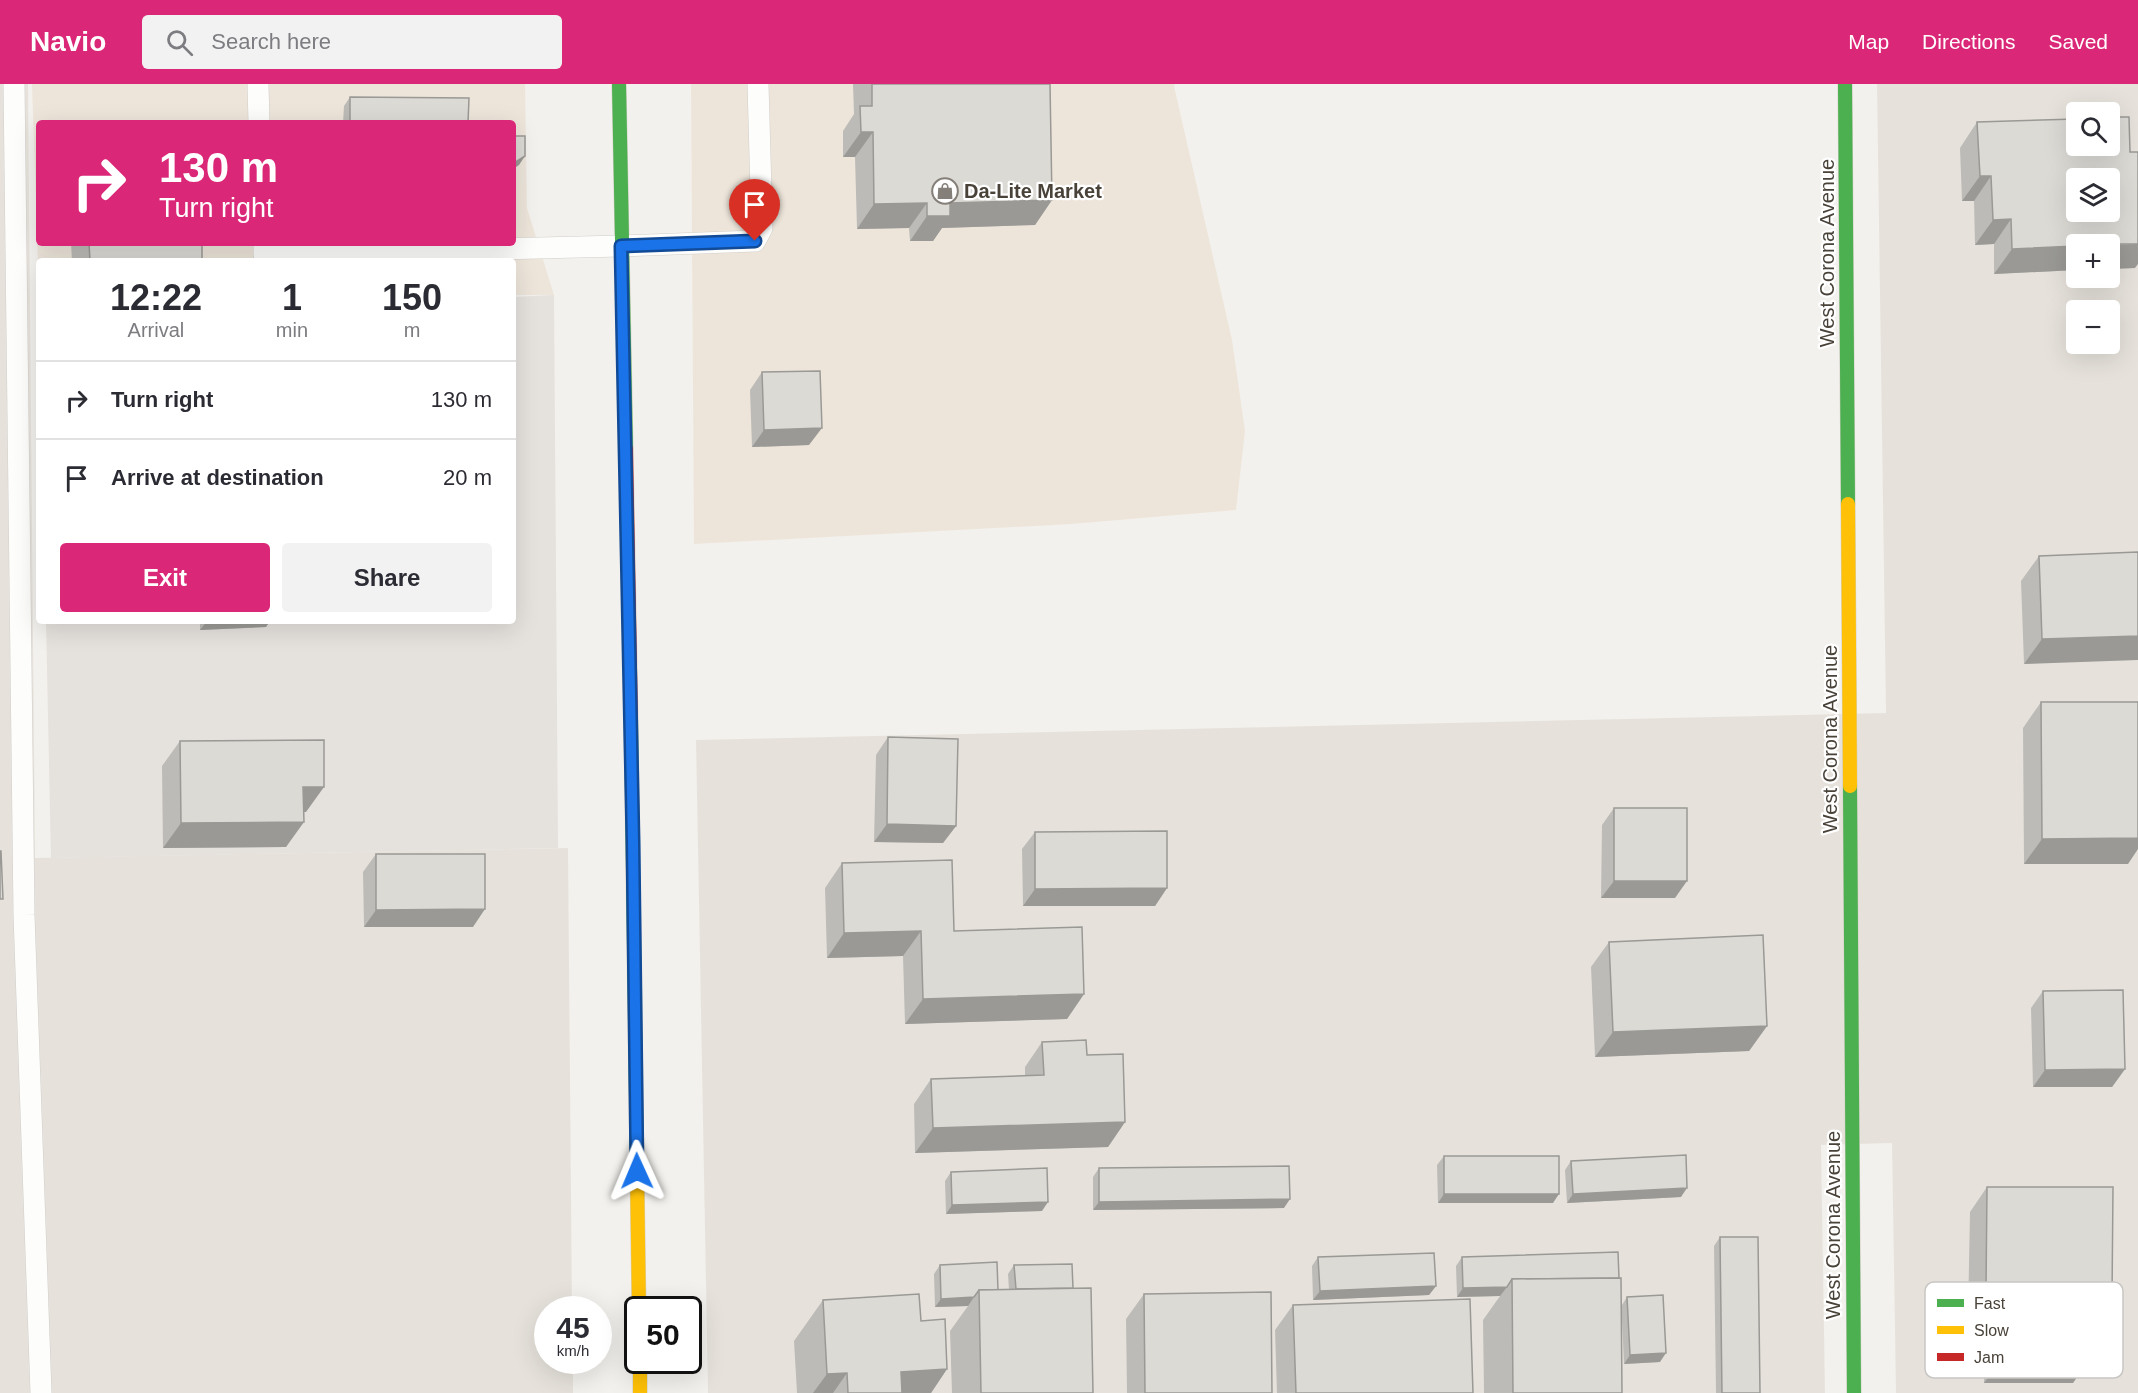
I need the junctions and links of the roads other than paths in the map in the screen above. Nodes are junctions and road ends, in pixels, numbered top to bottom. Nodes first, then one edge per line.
1 (15, 84) edge
2 (258, 84) edge
3 (619, 84) edge
4 (758, 84) edge
5 (1845, 84) edge
6 (259, 120) edge
7 (264, 246) edge
8 (621, 246) junction
9 (639, 1296) edge
10 (640, 1374) edge
11 (41, 1393) edge
12 (640, 1393) edge
13 (1854, 1393) edge

1 - 11 lane
2 - 6 lane
3 - 8 street
4 - 8 lane
5 - 13 street, West Corona Avenue
7 - 8 lane
8 - 9 street
10 - 12 street

